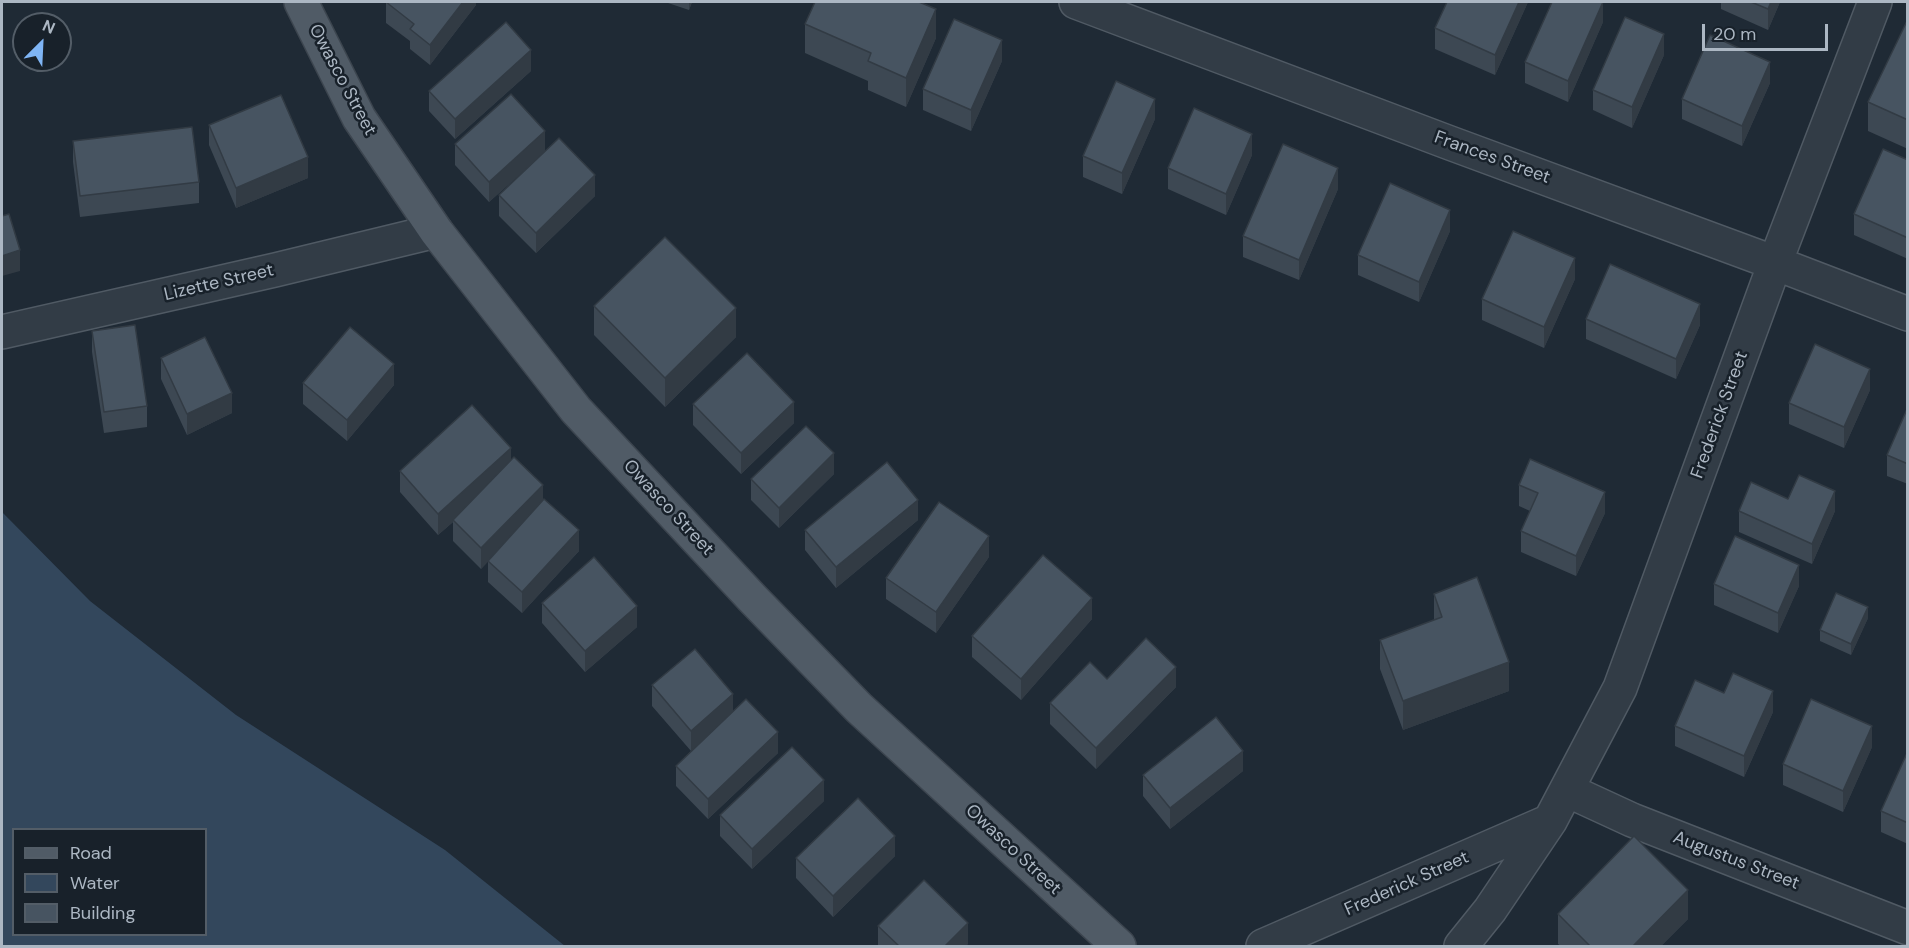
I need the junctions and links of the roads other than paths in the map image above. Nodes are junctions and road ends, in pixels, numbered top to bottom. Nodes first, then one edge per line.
1 (301, 2) edge
2 (1076, 2) edge
3 (1875, 2) edge
4 (436, 231) junction
5 (1775, 262) junction
6 (1908, 314) edge
7 (2, 332) edge
8 (1567, 790) junction
9 (1550, 821) junction
10 (1908, 928) edge
11 (1119, 946) edge
12 (1263, 946) edge
13 (1461, 946) edge

1 - 4 main road, Owasco Street
2 - 5 street, Frances Street
3 - 5 street, Frederick Street
4 - 7 street, Lizette Street
4 - 11 main road, Owasco Street
5 - 6 street, Frances Street
5 - 8 street, Frederick Street
8 - 9 street, Frederick Street
8 - 10 street, Augustus Street
9 - 12 street, Frederick Street
9 - 13 street, Frederick Street

